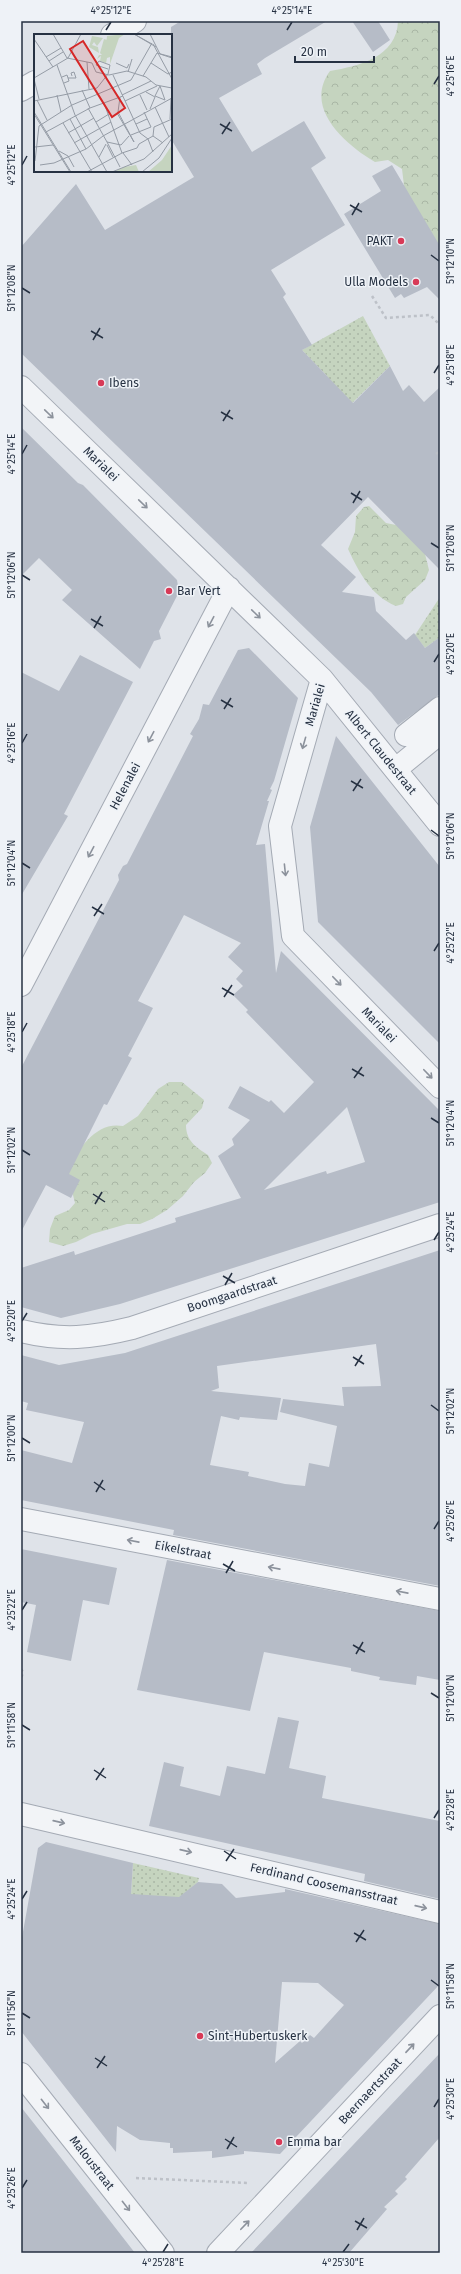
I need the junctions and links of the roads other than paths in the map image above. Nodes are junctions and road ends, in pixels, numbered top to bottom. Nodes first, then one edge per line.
1 (135, 21) edge
2 (114, 34) edge
3 (34, 83) edge
4 (21, 90) edge
5 (21, 387) edge
6 (230, 588) junction
7 (322, 679) junction
8 (440, 708) edge
9 (440, 734) edge
10 (406, 735) dead end
11 (396, 769) junction
12 (440, 826) edge
13 (21, 985) edge
14 (440, 1087) edge
15 (440, 1225) edge
16 (21, 1331) edge
17 (21, 1520) edge
18 (440, 1599) edge
19 (22, 1817) edge
20 (440, 1912) edge
21 (440, 2016) edge
22 (21, 2074) edge
23 (163, 2253) edge
24 (218, 2253) edge

1 - 2 street
3 - 4 street
5 -> 6 street, Marialei
6 -> 7 street, Marialei
6 -> 13 street, Helenalei
7 - 11 street, Albert Claudestraat
7 -> 14 street, Marialei
8 - 10 street
9 - 11 street
11 - 12 street, Albert Claudestraat
15 - 16 street, Boomgaardstraat
18 -> 17 street, Eikelstraat
19 -> 20 street, Ferdinand Coosemansstraat
24 -> 21 street, Beernaertstraat
22 -> 23 street, Maloustraat

